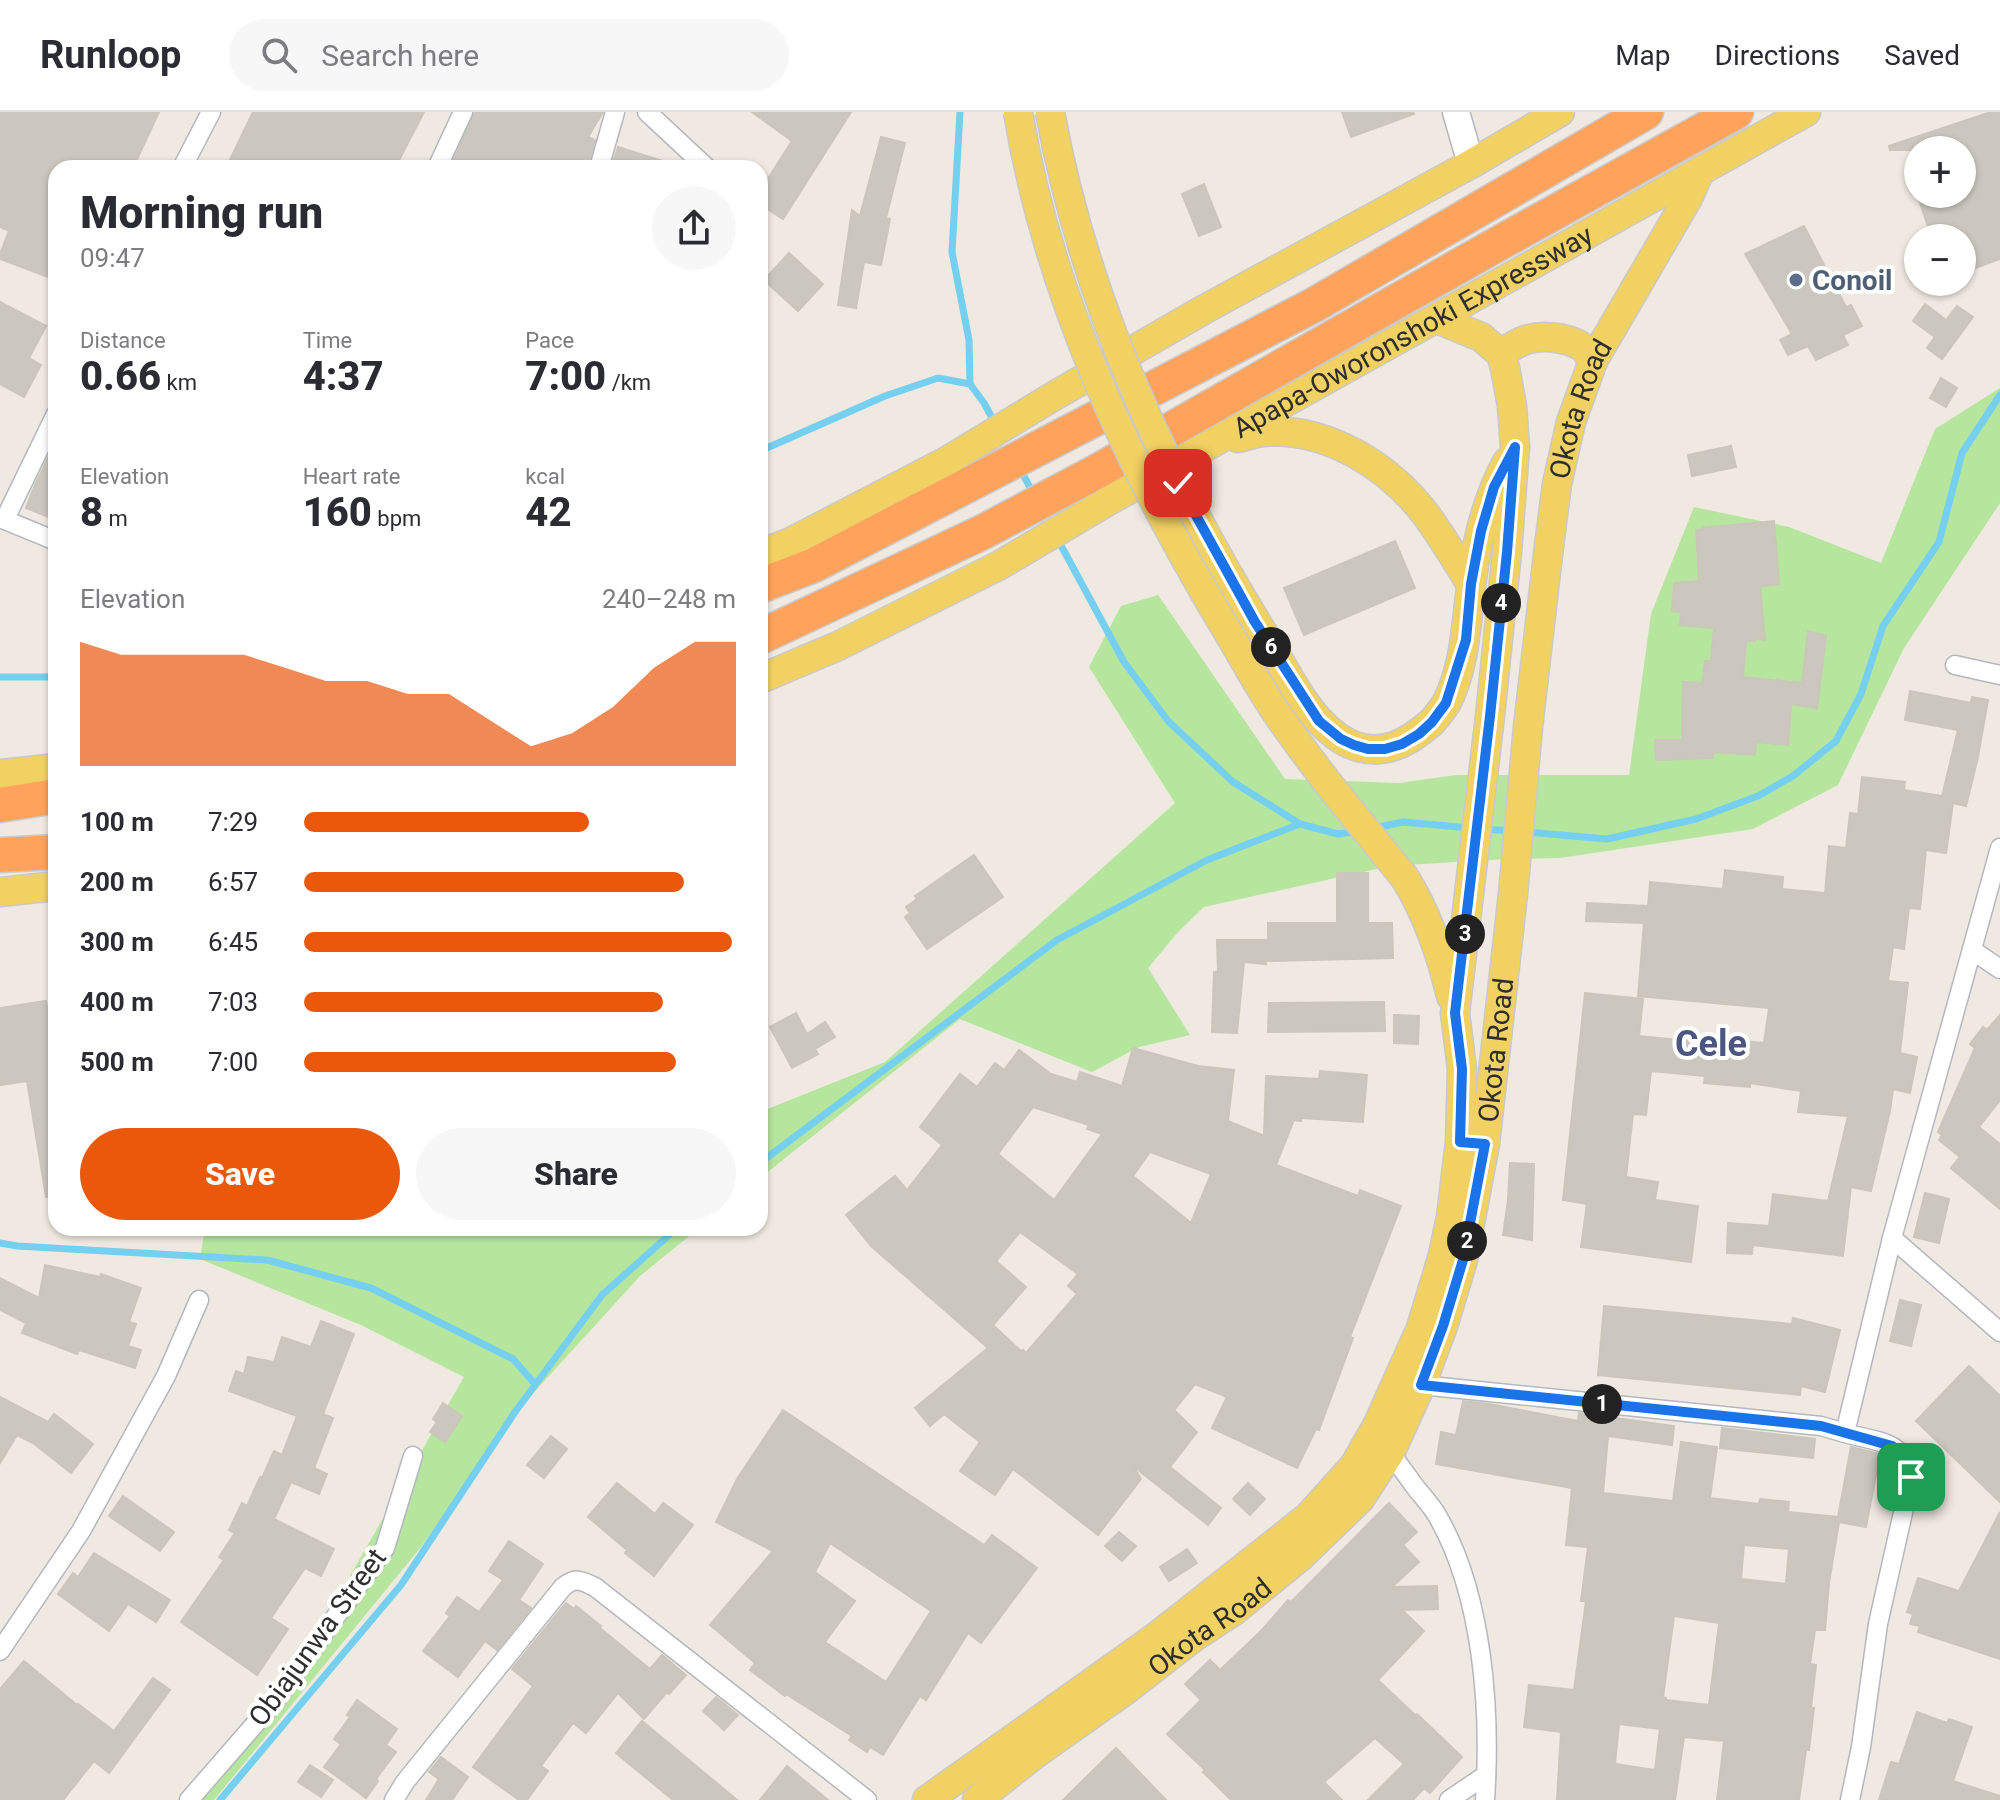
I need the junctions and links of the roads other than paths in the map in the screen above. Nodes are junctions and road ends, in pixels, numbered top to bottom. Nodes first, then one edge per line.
1 (211, 112) edge
2 (463, 112) edge
3 (615, 112) edge
4 (647, 112) edge
5 (1018, 112) edge
6 (1050, 112) edge
7 (1456, 112) edge
8 (1560, 112) edge
9 (1646, 112) edge
10 (1736, 112) edge
11 (1806, 112) edge
12 (186, 160) edge
13 (441, 160) edge
14 (601, 160) edge
15 (698, 160) edge
16 (1471, 164) junction
17 (1700, 171) junction
18 (1437, 319) junction
19 (1501, 354) junction
20 (1593, 361) junction
21 (48, 430) edge
22 (1515, 447) junction
23 (1182, 460) junction
24 (1104, 486) junction
25 (2, 519) edge
26 (48, 538) edge
27 (768, 551) edge
28 (768, 583) edge
29 (1471, 584) junction
30 (768, 633) edge
31 (1955, 665) dead end
32 (2000, 675) edge
33 (768, 676) edge
34 (48, 769) edge
35 (0, 774) edge
36 (48, 797) edge
37 (0, 805) edge
38 (2000, 848) edge
39 (48, 852) edge
40 (0, 855) edge
41 (48, 887) edge
42 (0, 892) edge
43 (1972, 950) junction
44 (2000, 969) edge
45 (1455, 1013) junction
46 (1472, 1143) junction
47 (1892, 1238) junction
48 (199, 1300) dead end
49 (2000, 1332) edge
50 (1421, 1385) junction
51 (1845, 1433) junction
52 (1390, 1453) junction
53 (413, 1456) dead end
54 (0, 1651) edge
55 (1027, 1744) junction
56 (1486, 1775) junction
57 (189, 1800) edge
58 (394, 1800) edge
59 (867, 1800) edge
60 (927, 1800) edge
61 (977, 1800) edge
62 (1449, 1800) edge
63 (1485, 1800) edge
64 (1850, 1800) edge

1 - 12 street
2 - 13 street
3 - 14 street
4 - 15 street
5 - 45 main road, bridge
6 - 29 main road, bridge
7 - 16 main road
8 - 16 main road
9 - 28 highway
10 - 24 highway, Apapa-Oworonshoki Expressway
11 - 17 main road, Apapa-Oworonshoki Expressway
16 - 27 main road
17 - 18 main road, Apapa-Oworonshoki Expressway
17 - 20 main road, Okota Road
18 - 19 main road
18 - 23 main road, Apapa-Oworonshoki Expressway
19 - 20 main road
19 - 22 main road, Okota Road
20 - 46 main road, Okota Road
21 - 25 street
22 - 29 main road
22 - 45 main road, Okota Road
23 - 24 main road, Apapa-Oworonshoki Expressway
23 - 29 main road
24 - 30 highway, Apapa-Oworonshoki Expressway
24 - 33 main road, Apapa-Oworonshoki Expressway
25 - 26 street
31 - 32 street
34 - 35 main road
36 - 37 highway
38 - 43 street
39 - 40 highway
41 - 42 main road
43 - 44 street
43 - 47 street
45 - 46 main road, Okota Road
46 - 50 main road, Okota Road
46 - 55 main road, Okota Road
47 - 49 street
47 - 51 street
48 - 54 street
50 - 51 street
50 - 52 main road, Okota Road
51 - 64 street
52 - 55 main road, Okota Road
52 - 56 street
53 - 57 street, Obiajunwa Street
55 - 60 main road, Okota Road
55 - 61 main road, Okota Road
56 - 62 street
56 - 63 street
58 - 59 street

